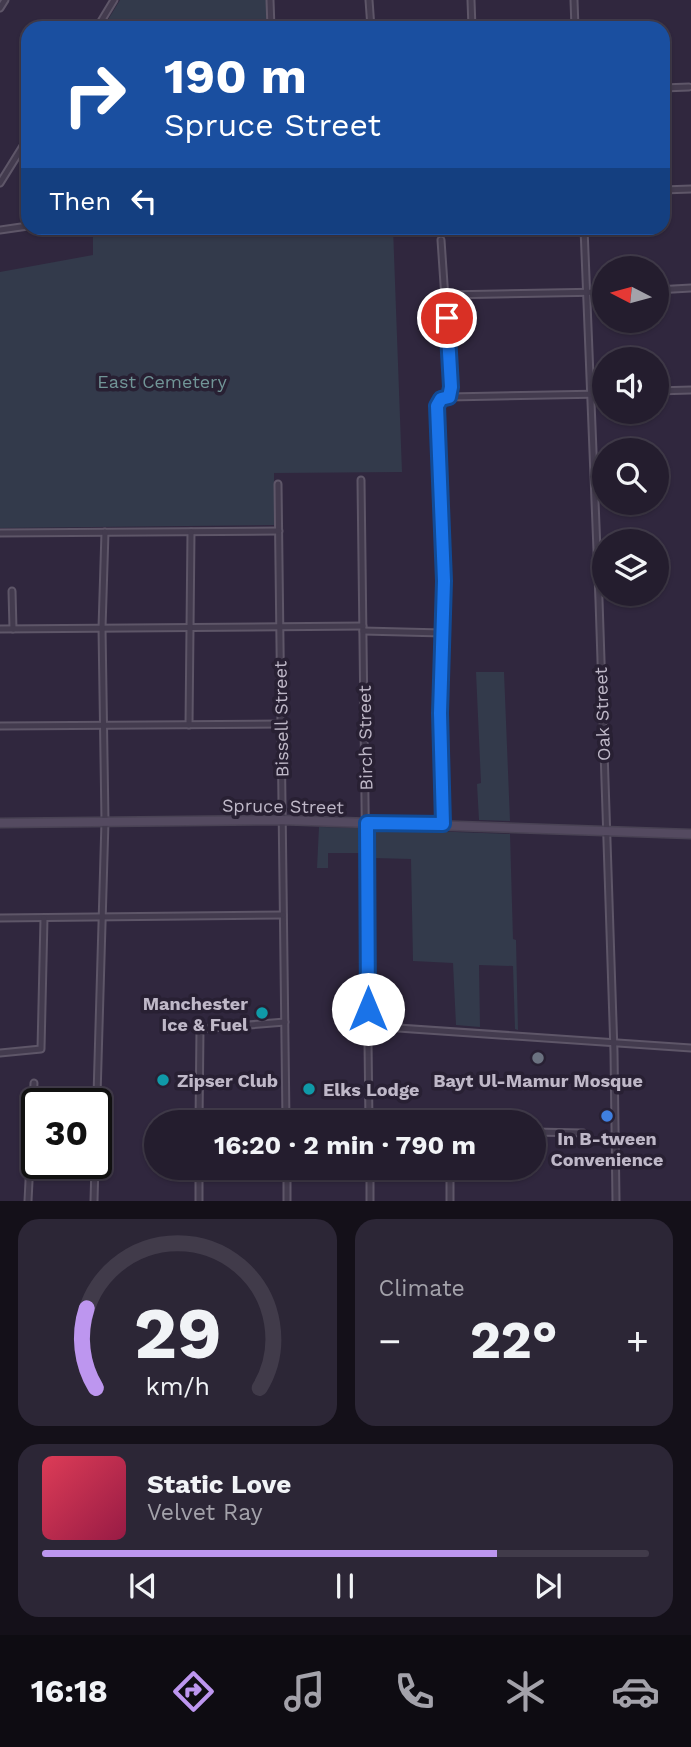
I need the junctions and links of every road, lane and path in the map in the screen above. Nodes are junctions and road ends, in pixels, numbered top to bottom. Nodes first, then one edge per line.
1 (5, 0) edge
2 (114, 0) edge
3 (270, 0) edge
4 (369, 0) edge
5 (471, 0) edge
6 (574, 0) edge
7 (0, 8) edge
8 (101, 21) edge
9 (271, 21) edge
10 (370, 21) edge
11 (472, 21) edge
12 (575, 21) edge
13 (689, 87) dead end
14 (670, 88) edge
15 (21, 149) edge
16 (0, 183) edge
17 (691, 189) edge
18 (670, 190) edge
19 (21, 227) edge
20 (0, 230) edge
21 (584, 235) edge
22 (441, 240) dead end
23 (691, 288) edge
24 (669, 289) edge
25 (588, 293) junction
26 (592, 293) edge
27 (446, 295) junction
28 (691, 390) edge
29 (669, 391) edge
30 (592, 394) joint
31 (449, 397) junction
32 (593, 424) edge
33 (361, 480) dead end
34 (278, 484) dead end
35 (279, 531) junction
36 (105, 532) junction
37 (191, 532) junction
38 (0, 533) edge
39 (12, 590) dead end
40 (280, 627) junction
41 (102, 628) junction
42 (190, 628) junction
43 (0, 629) edge
44 (13, 629) junction
45 (363, 629) junction
46 (443, 633) junction
47 (281, 724) junction
48 (104, 725) junction
49 (188, 725) junction
50 (0, 726) edge
51 (282, 820) junction
52 (105, 821) junction
53 (0, 823) edge
54 (367, 823) junction
55 (443, 824) junction
56 (606, 831) junction
57 (691, 834) edge
58 (283, 915) junction
59 (104, 917) junction
60 (0, 918) edge
61 (44, 918) junction
62 (285, 1023) junction
63 (369, 1026) junction
64 (613, 1042) junction
65 (691, 1048) edge
66 (0, 1053) edge
67 (34, 1083) dead end
68 (98, 1088) edge
69 (200, 1110) edge
70 (286, 1110) edge
71 (369, 1110) edge
72 (546, 1132) edge
73 (583, 1133) dead end
74 (95, 1179) edge
75 (199, 1180) edge
76 (287, 1180) edge
77 (370, 1180) edge
78 (450, 1180) edge
79 (28, 1201) edge
80 (94, 1201) edge
81 (199, 1201) edge
82 (287, 1201) edge
83 (370, 1201) edge
84 (450, 1201) edge
85 (616, 1201) edge

1 - 7 street
2 - 8 street
3 - 9 street
4 - 10 street
5 - 11 street
6 - 12 street
13 - 14 street
15 - 16 street
17 - 18 street
19 - 20 street
21 - 25 street, Oak Street
22 - 27 street
23 - 24 street
25 - 26 street
25 - 27 street
25 - 30 street, Oak Street
27 - 31 street
28 - 29 street
30 - 31 street
31 - 46 street
32 - 56 street, Oak Street
33 - 45 street, Birch Street
34 - 35 street, Bissell Street
35 - 37 street
35 - 40 street, Bissell Street
36 - 37 street
36 - 38 street
36 - 41 street
37 - 42 street
39 - 44 street
40 - 42 street
40 - 45 street
40 - 47 street, Bissell Street
41 - 42 street
41 - 44 street
41 - 48 street
42 - 49 street
43 - 44 street
45 - 46 street
45 - 54 street, Birch Street
46 - 55 street
47 - 49 street
47 - 51 street, Bissell Street
48 - 49 street
48 - 50 street
48 - 52 street
51 - 52 street, Spruce Street
51 - 54 street, Spruce Street
51 - 58 street, Bissell Street
52 - 53 street, Spruce Street
52 - 59 street
54 - 55 street, Spruce Street
54 - 63 street, Birch Street
55 - 56 street, Spruce Street
56 - 57 street, Spruce Street
56 - 64 street, Oak Street
58 - 59 street
58 - 62 street, Bissell Street
59 - 61 street
59 - 68 street
60 - 61 street
61 - 66 street
62 - 69 street
62 - 70 street, Bissell Street
63 - 64 street
63 - 71 street, Birch Street
64 - 65 street
64 - 85 street, Oak Street
67 - 79 street
72 - 73 street
74 - 80 street
75 - 81 street
76 - 82 street
77 - 83 street
78 - 84 street

